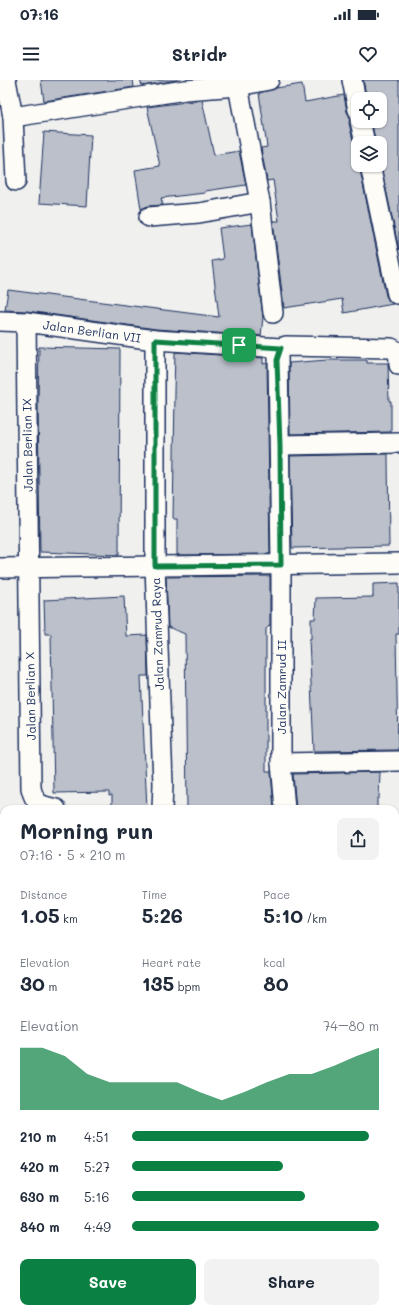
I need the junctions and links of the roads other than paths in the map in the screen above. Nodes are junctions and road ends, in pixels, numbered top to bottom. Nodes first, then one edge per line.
1 (6, 80) edge
2 (269, 80) edge
3 (352, 80) edge
4 (238, 86) junction
5 (354, 92) edge
6 (13, 118) junction
7 (371, 172) edge
8 (16, 181) dead end
9 (260, 202) junction
10 (150, 217) dead end
11 (397, 294) dead end
12 (273, 313) dead end
13 (0, 321) edge
14 (26, 322) junction
15 (155, 340) junction
16 (279, 354) junction
17 (399, 365) edge
18 (399, 443) edge
19 (280, 445) junction
20 (399, 563) edge
21 (281, 565) junction
22 (155, 566) junction
23 (0, 568) edge
24 (28, 568) junction
25 (399, 761) edge
26 (281, 763) junction
27 (42, 805) edge
28 (162, 805) edge
29 (285, 805) edge

1 - 6 street
2 - 4 street
3 - 5 street
4 - 6 street
4 - 9 street
6 - 8 street
7 - 11 street
9 - 10 street
9 - 12 street
13 - 14 street, Jalan Berlian VII
14 - 15 street, Jalan Berlian VII
14 - 24 street, Jalan Berlian IX
15 - 16 street, Jalan Berlian VII
15 - 22 street, Jalan Zamrud Raya
16 - 17 street, Jalan Berlian VII
16 - 19 street, Jalan Zamrud II
18 - 19 street
19 - 21 street, Jalan Zamrud II
20 - 21 street
21 - 22 street
21 - 26 street, Jalan Zamrud II
22 - 24 street
22 - 28 street, Jalan Zamrud Raya
23 - 24 street
24 - 27 street, Jalan Berlian X
25 - 26 street
26 - 29 street, Jalan Zamrud II

